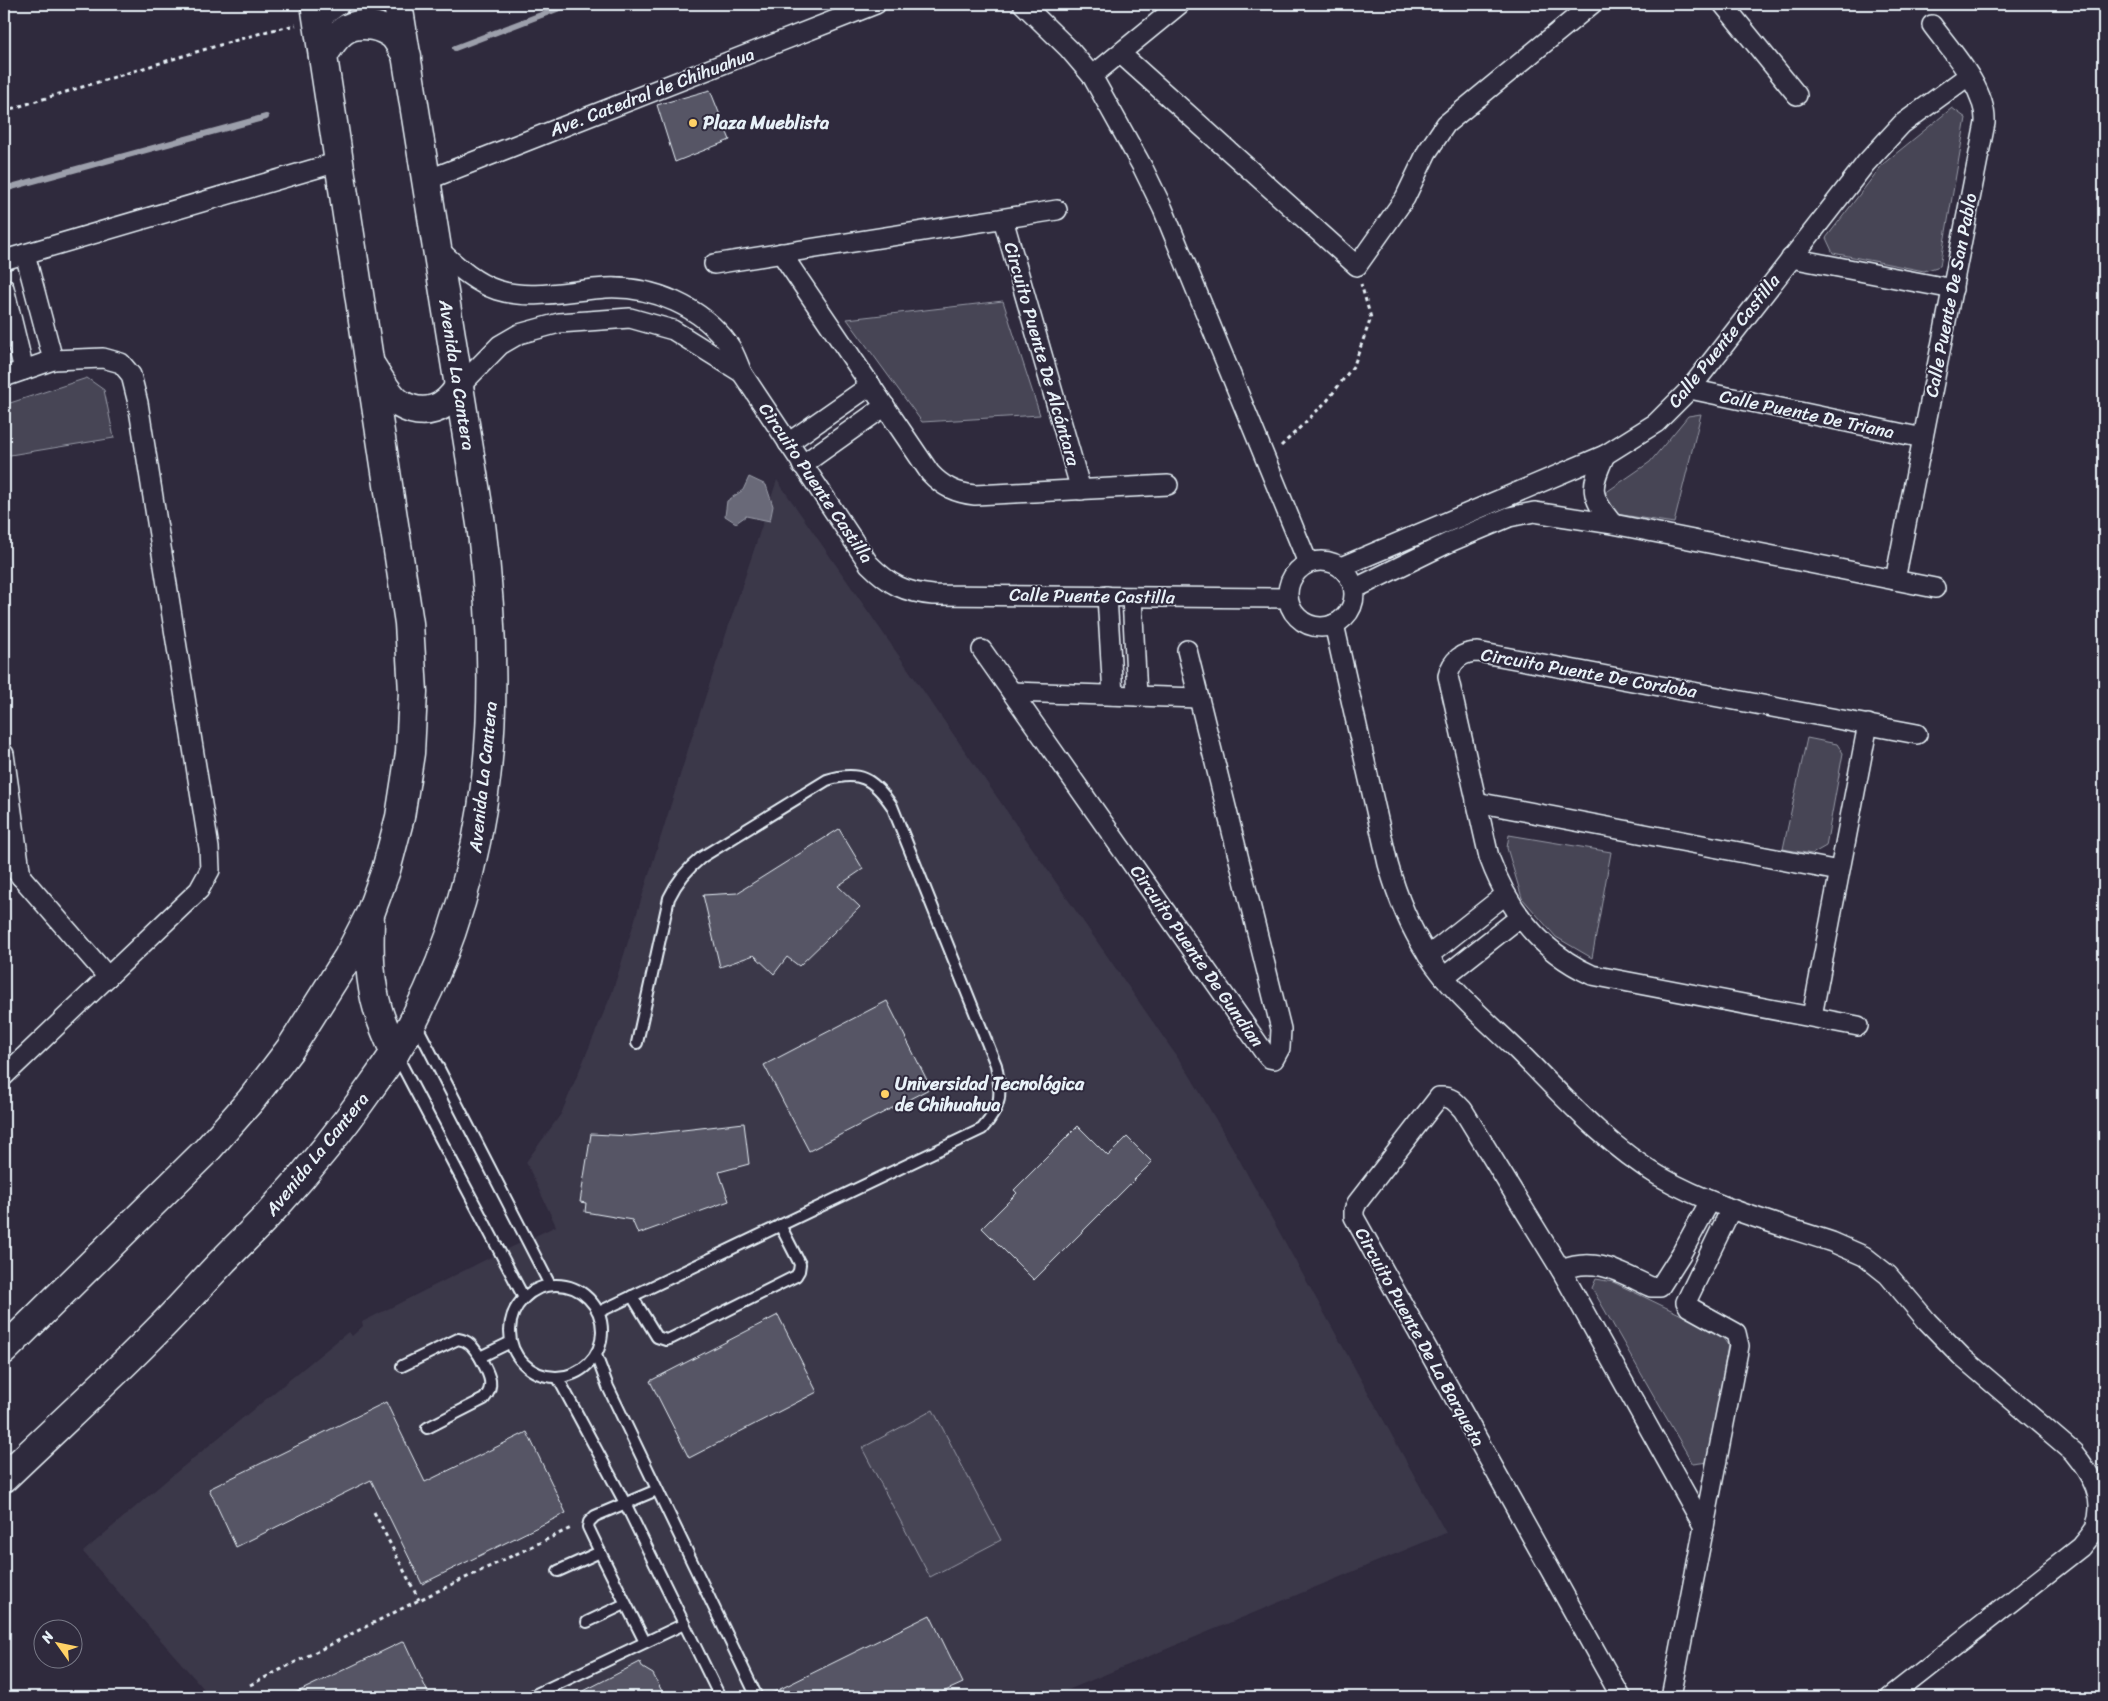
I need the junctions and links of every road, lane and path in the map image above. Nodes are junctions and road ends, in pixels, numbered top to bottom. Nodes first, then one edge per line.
1 (340, 4) edge
2 (398, 4) edge
3 (876, 4) edge
4 (1024, 4) edge
5 (1180, 4) edge
6 (1592, 4) edge
7 (1723, 4) edge
8 (316, 12) edge
9 (1932, 24) dead end
10 (1122, 54) junction
11 (323, 56) junction
12 (407, 56) junction
13 (1092, 76) junction
14 (1968, 76) junction
15 (1797, 95) dead end
16 (4, 111) edge
17 (338, 162) junction
18 (426, 180) junction
19 (1057, 210) dead end
20 (1003, 219) junction
21 (438, 249) junction
22 (781, 253) junction
23 (25, 254) junction
24 (1791, 258) junction
25 (4, 260) edge
26 (714, 264) dead end
27 (1357, 266) junction
28 (4, 288) edge
29 (1952, 290) junction
30 (555, 293) junction
31 (559, 324) junction
32 (368, 359) junction
33 (53, 360) junction
34 (24, 370) junction
35 (742, 372) junction
36 (4, 378) edge
37 (871, 386) junction
38 (459, 387) junction
39 (1690, 389) junction
40 (885, 406) junction
41 (1923, 438) junction
42 (788, 443) junction
43 (1605, 455) junction
44 (1266, 460) junction
45 (802, 465) junction
46 (1168, 485) dead end
47 (1081, 490) junction
48 (1444, 522) junction
49 (1613, 524) junction
50 (1452, 541) junction
51 (1308, 563) junction
52 (1341, 567) junction
53 (1895, 580) junction
54 (897, 587) joint
55 (1935, 588) dead end
56 (1354, 589) junction
57 (1107, 596) junction
58 (1132, 597) junction
59 (1288, 598) junction
60 (1334, 624) junction
61 (982, 650) dead end
62 (1187, 650) dead end
63 (1012, 692) junction
64 (1113, 695) junction
65 (1137, 696) junction
66 (1198, 698) junction
67 (1868, 724) junction
68 (1917, 734) dead end
69 (4, 754) edge
70 (1476, 802) junction
71 (4, 857) edge
72 (1839, 871) junction
73 (21, 877) junction
74 (1506, 895) junction
75 (370, 914) junction
76 (1520, 917) junction
77 (1428, 956) junction
78 (108, 977) junction
79 (1444, 977) junction
80 (1812, 1016) junction
81 (414, 1019) junction
82 (1858, 1026) dead end
83 (637, 1043) dead end
84 (395, 1053) junction
85 (4, 1076) edge
86 (1710, 1200) junction
87 (1731, 1209) junction
88 (780, 1225) junction
89 (1561, 1270) junction
90 (550, 1285) junction
91 (632, 1296) junction
92 (524, 1298) junction
93 (599, 1312) junction
94 (511, 1342) junction
95 (4, 1350) edge
96 (596, 1355) junction
97 (480, 1357) junction
98 (402, 1366) dead end
99 (558, 1378) junction
100 (427, 1428) dead end
101 (4, 1478) edge
102 (656, 1490) junction
103 (625, 1503) junction
104 (374, 1512) dead end
105 (591, 1519) junction
106 (1704, 1527) junction
107 (600, 1552) junction
108 (558, 1572) dead end
109 (419, 1600) junction
110 (625, 1604) junction
111 (587, 1622) dead end
112 (684, 1624) junction
113 (645, 1642) junction
114 (250, 1685) dead end
115 (530, 1697) edge
116 (720, 1697) edge
117 (757, 1697) edge
118 (1621, 1697) edge
119 (1671, 1697) edge
120 (1890, 1697) edge

1 - 8 street
2 - 12 main road, Avenida La Cantera
3 - 18 street, Ave. Catedral de Chihuahua
4 - 13 street
5 - 10 street
6 - 27 street
7 - 15 street
8 - 11 main road
8 - 16 path
9 - 14 street, Calle Puente De San Pablo
10 - 13 street
10 - 27 street
11 - 12 main road
11 - 17 main road
12 - 18 main road, Avenida La Cantera
13 - 44 street
14 - 24 street, Calle Puente Castilla
14 - 29 street, Calle Puente De San Pablo
17 - 23 street
17 - 32 main road
18 - 21 main road, Avenida La Cantera
19 - 20 street, Circuito Puente De Alcántara
20 - 22 street, Circuito Puente De Alcántara
20 - 47 street, Circuito Puente De Alcántara
21 - 30 street, Circuito Puente Castilla
21 - 38 main road, Avenida La Cantera
22 - 26 street, Circuito Puente De Alcántara
22 - 37 street, Circuito Puente De Alcántara
23 - 25 street
23 - 33 street
24 - 29 street
24 - 39 street, Calle Puente Castilla
27 - 44 path
28 - 34 street
29 - 41 street, Calle Puente De San Pablo
30 - 31 street
30 - 35 street, Circuito Puente Castilla
31 - 35 street, Circuito Puente Castilla
31 - 38 street, Circuito Puente Castilla
32 - 38 main road
32 - 75 main road
33 - 34 street
33 - 78 street
34 - 36 street
35 - 42 street, Circuito Puente Castilla
37 - 40 street, Circuito Puente De Alcántara
37 - 42 street
38 - 81 main road, Avenida La Cantera
39 - 41 street, Calle Puente De Triana
39 - 43 street, Calle Puente Castilla
40 - 45 street
40 - 47 street, Circuito Puente De Alcántara
41 - 53 street, Calle Puente De San Pablo
42 - 45 street, Circuito Puente Castilla
43 - 48 street, Calle Puente Castilla
43 - 49 street
44 - 51 street
45 - 54 street, Circuito Puente Castilla
46 - 47 street, Circuito Puente De Alcántara
48 - 50 street
48 - 52 street, Calle Puente Castilla
49 - 50 street
49 - 53 street
50 - 56 street
51 - 52 street
51 - 59 street
52 - 56 street
53 - 55 street
54 - 57 street, Calle Puente Castilla
56 - 60 street
57 - 58 street, Calle Puente Castilla
57 - 64 street
58 - 59 street, Calle Puente Castilla
58 - 65 street
59 - 60 street
60 - 77 street
61 - 63 street, Circuito Puente De Gundian
62 - 66 street, Circuito Puente De Gundian
63 - 64 street
63 - 66 street, Circuito Puente De Gundian
64 - 65 street
65 - 66 street
67 - 68 street, Circuito Puente De Cordoba
67 - 70 street, Circuito Puente De Cordoba
67 - 72 street
69 - 73 street
70 - 72 street
70 - 74 street, Circuito Puente De Cordoba
71 - 73 street
72 - 80 street
73 - 78 street
74 - 76 street, Circuito Puente De Cordoba
74 - 77 street
75 - 84 main road
75 - 95 main road
76 - 79 street
76 - 80 street, Circuito Puente De Cordoba
77 - 79 street
78 - 85 street
79 - 86 street
80 - 82 street, Circuito Puente De Cordoba
81 - 84 main road, Avenida La Cantera
81 - 90 lane
83 - 88 lane
84 - 92 lane
84 - 101 main road, Avenida La Cantera
86 - 87 street
86 - 89 street
87 - 106 street
87 - 120 street
88 - 91 lane
88 - 91 lane
89 - 106 street, Circuito Puente De La Barqueta
89 - 118 street, Circuito Puente De La Barqueta
90 - 92 lane
90 - 93 lane
91 - 93 lane
92 - 94 lane
93 - 96 lane
94 - 97 lane
94 - 99 lane
96 - 99 lane
96 - 102 lane
97 - 98 lane
97 - 100 lane
99 - 103 lane
102 - 103 lane
102 - 117 lane
103 - 105 lane
103 - 112 lane
104 - 109 path
105 - 107 lane
105 - 109 path
106 - 119 street
107 - 108 lane
107 - 110 lane
109 - 114 path
110 - 111 lane
110 - 113 lane
112 - 113 lane
112 - 116 lane
113 - 115 lane

